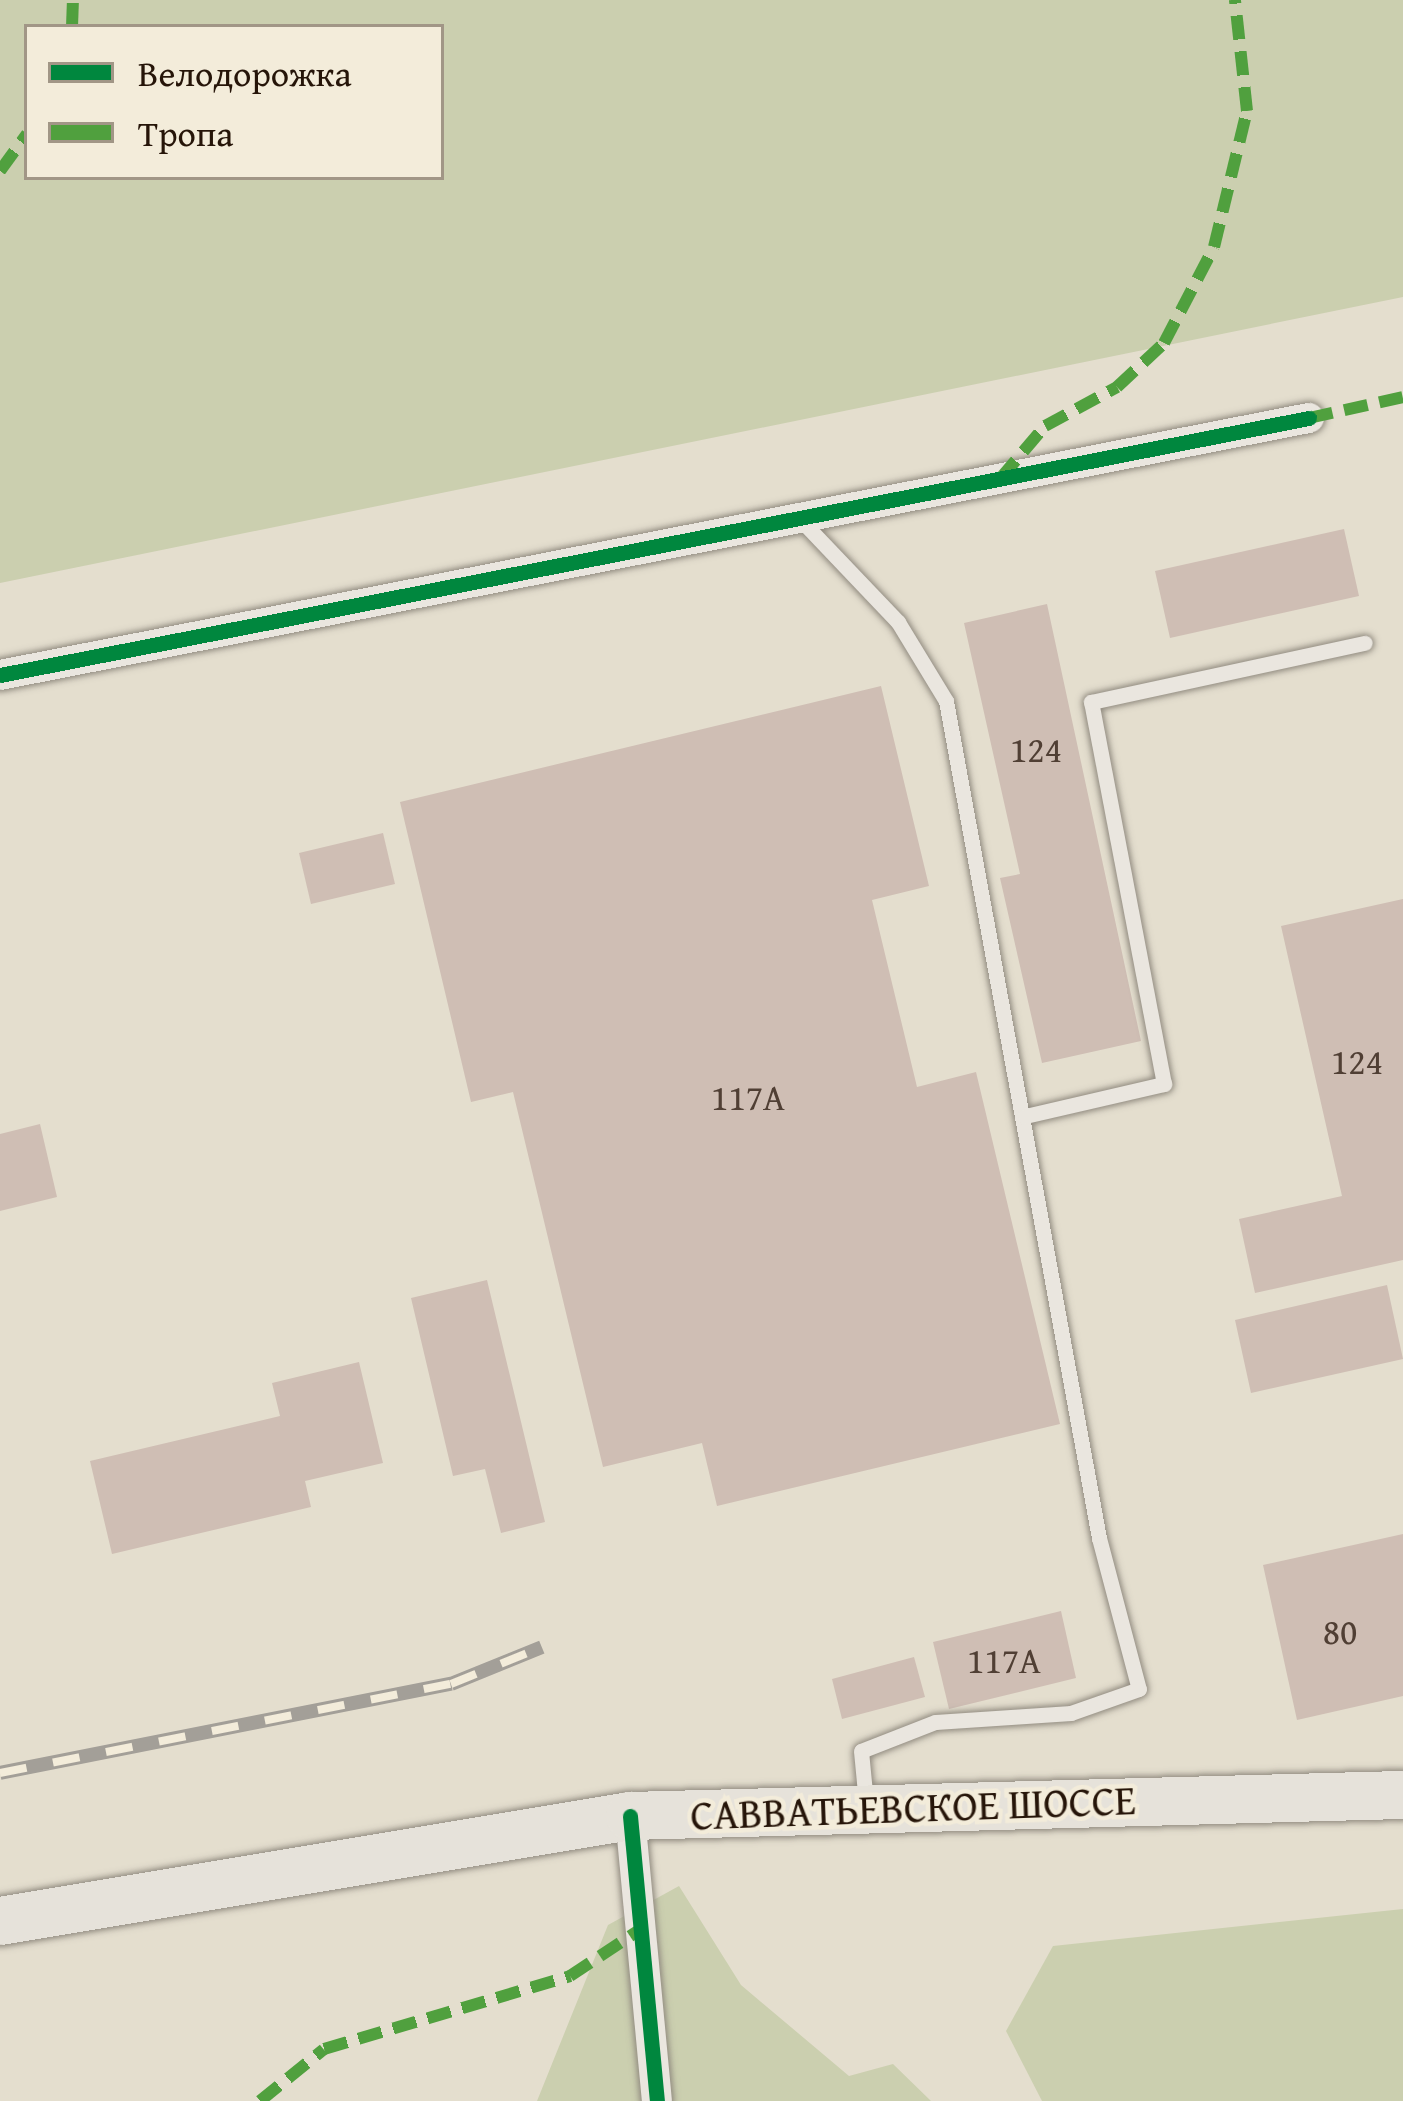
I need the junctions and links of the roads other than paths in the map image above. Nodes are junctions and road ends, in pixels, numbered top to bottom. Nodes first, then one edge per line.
1 (1309, 418) dead end
2 (799, 518) junction
3 (1365, 643) dead end
4 (0, 675) edge
5 (1025, 1116) junction
6 (1403, 1795) edge
7 (866, 1806) junction
8 (630, 1816) junction
9 (0, 1921) edge
10 (657, 2101) edge

1 - 2 street
2 - 4 street
2 - 5 lane
3 - 5 lane
5 - 7 lane
6 - 7 main road, САВВАТЬЕВСКОЕ ШОССЕ
7 - 8 main road, САВВАТЬЕВСКОЕ ШОССЕ
8 - 9 main road, САВВАТЬЕВСКОЕ ШОССЕ
8 - 10 street

